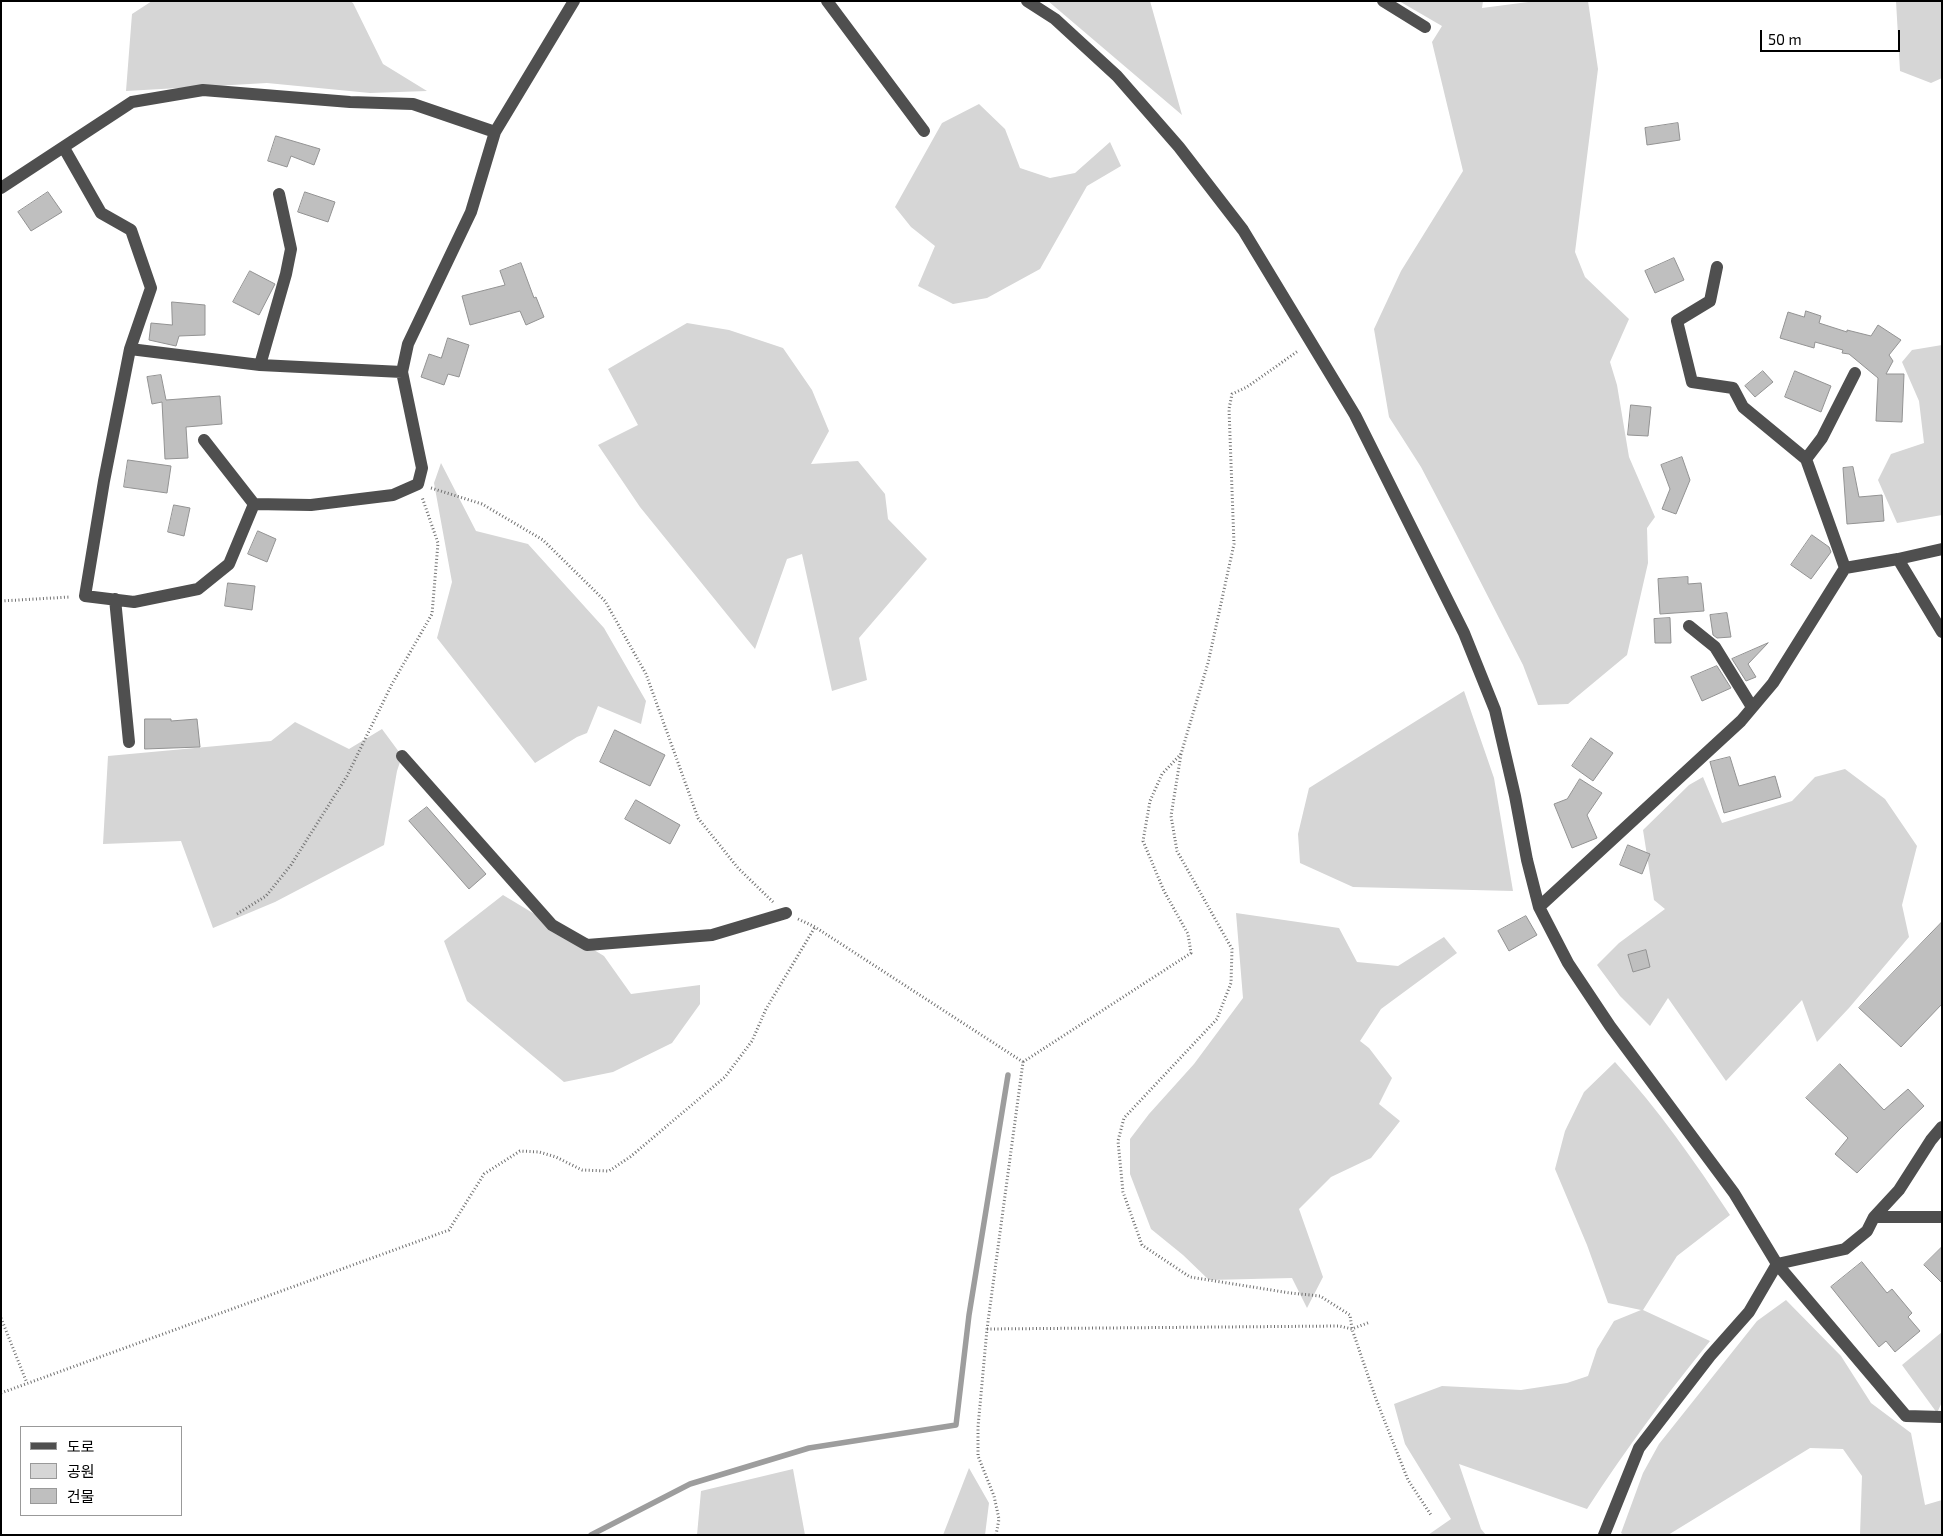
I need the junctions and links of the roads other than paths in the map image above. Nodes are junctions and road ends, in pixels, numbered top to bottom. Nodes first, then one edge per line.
1 (574, 1) edge
2 (827, 1) edge
3 (1027, 1) edge
4 (1383, 1) edge
5 (1425, 27) dead end
6 (924, 131) dead end
7 (495, 132) junction
8 (64, 148) junction
9 (1, 188) edge
10 (279, 194) dead end
11 (1717, 266) dead end
12 (130, 349) junction
13 (260, 365) junction
14 (402, 372) junction
15 (1856, 373) dead end
16 (204, 440) dead end
17 (1806, 458) junction
18 (254, 504) junction
19 (1942, 549) edge
20 (1898, 559) junction
21 (1845, 568) junction
22 (115, 599) junction
23 (1689, 626) dead end
24 (1942, 632) edge
25 (1752, 707) junction
26 (129, 742) dead end
27 (402, 756) dead end
28 (1539, 907) junction
29 (786, 913) road end
30 (1942, 1127) edge
31 (1874, 1217) junction
32 (1942, 1217) edge
33 (1777, 1264) junction
34 (1942, 1417) edge
35 (1604, 1535) edge

1 - 7 street
2 - 6 street
3 - 28 street
4 - 5 street
7 - 8 street
7 - 14 street
8 - 9 street
8 - 12 street
10 - 13 street
11 - 17 street
12 - 13 street
12 - 22 street
13 - 14 street
14 - 18 street
15 - 17 street
16 - 18 street
17 - 21 street
18 - 22 street
19 - 20 street
20 - 21 street
20 - 24 street
21 - 25 street
22 - 26 street
23 - 25 street
25 - 28 street
27 - 29 street
28 - 33 street
30 - 31 street
31 - 32 street
31 - 33 street
33 - 34 street
33 - 35 street

